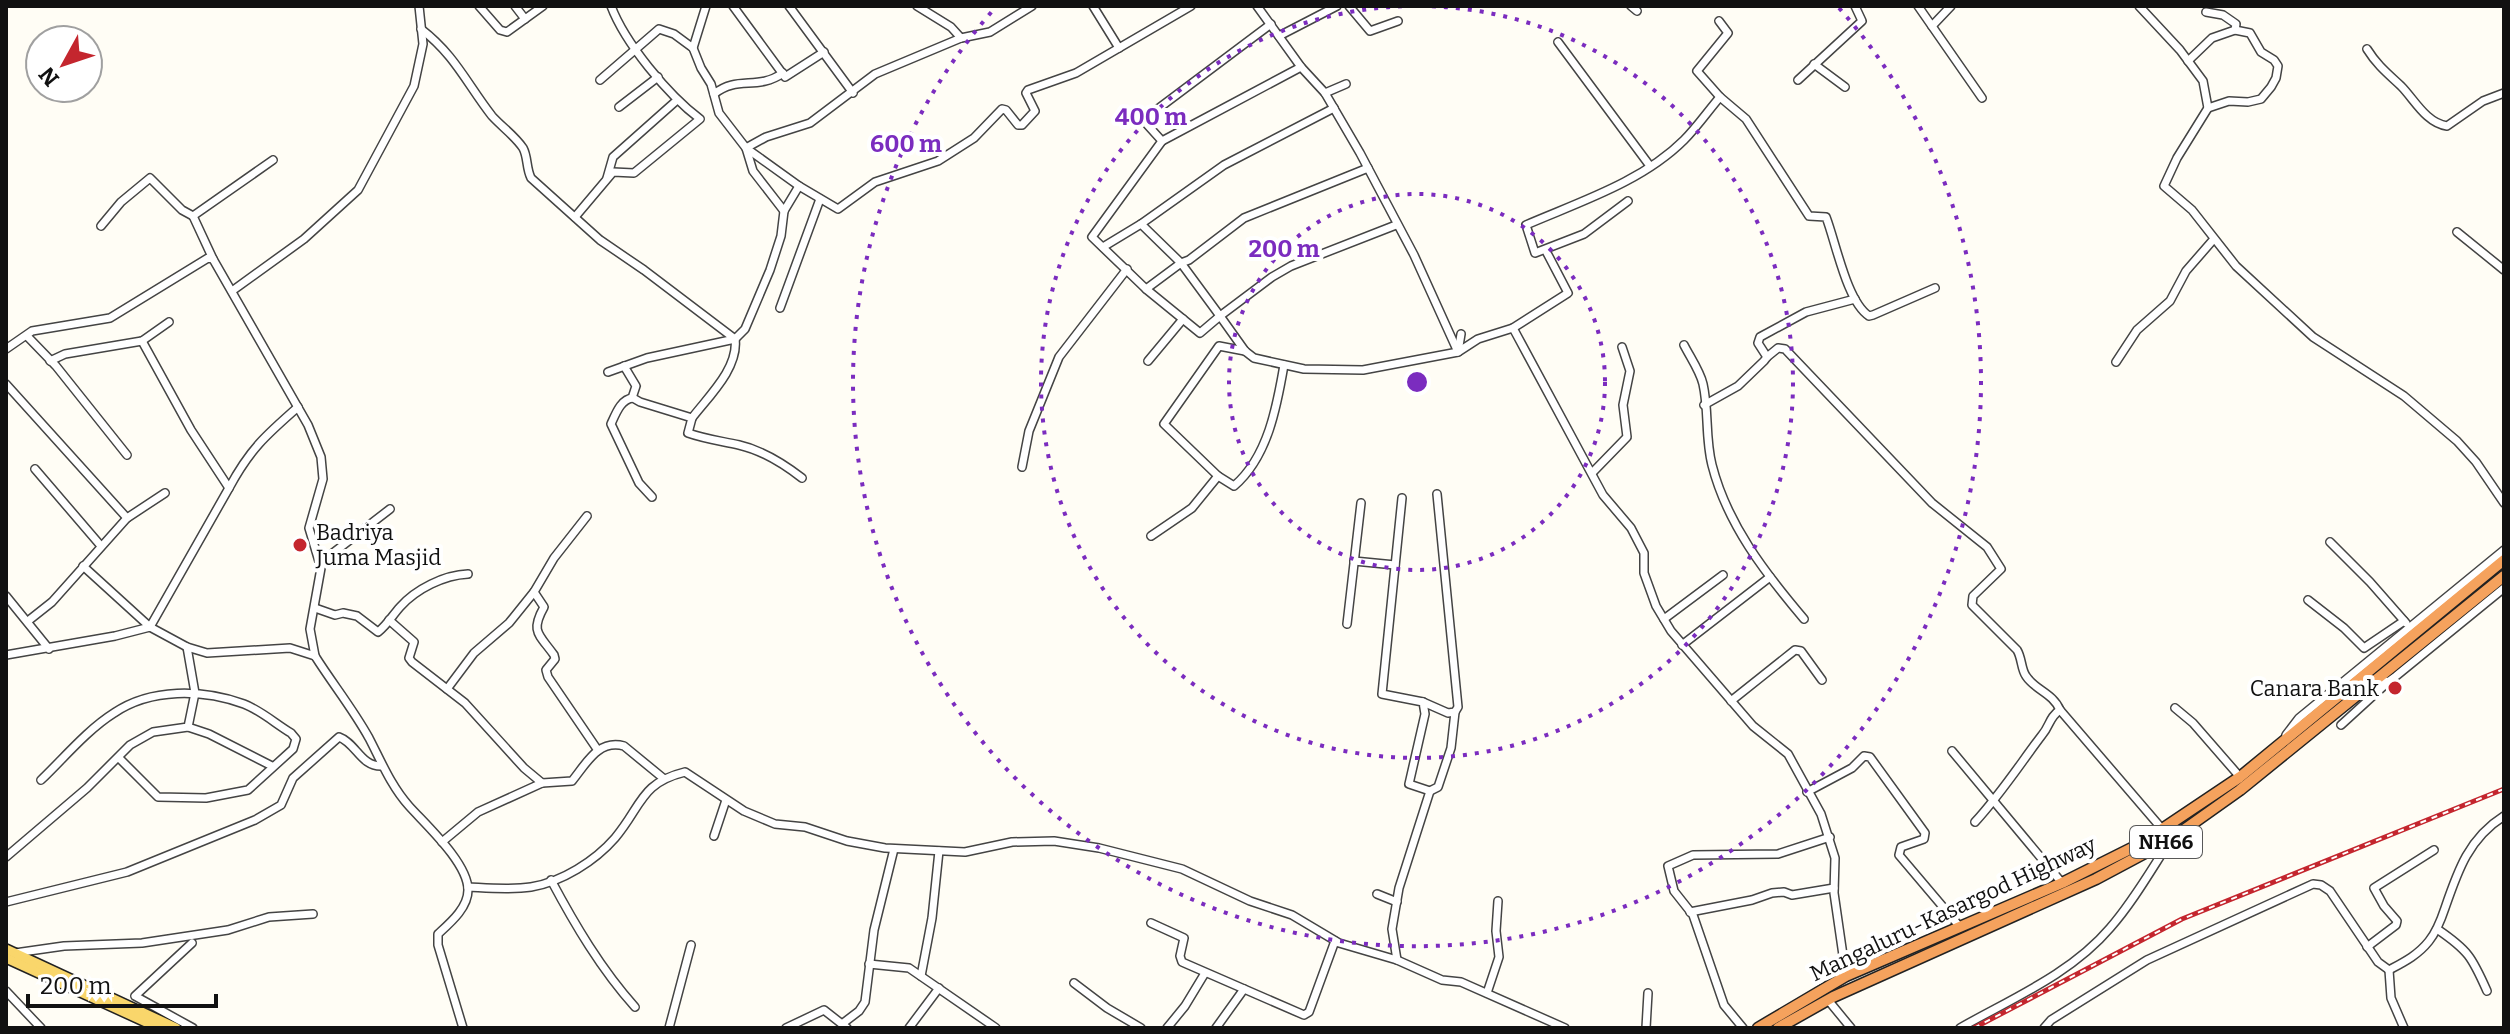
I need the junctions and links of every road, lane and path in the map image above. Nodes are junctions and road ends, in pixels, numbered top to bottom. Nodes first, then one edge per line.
1 (419, 6) edge
2 (479, 6) edge
3 (515, 6) edge
4 (543, 6) edge
5 (611, 6) edge
6 (706, 6) edge
7 (733, 6) edge
8 (789, 6) edge
9 (917, 6) edge
10 (1032, 6) edge
11 (1093, 6) edge
12 (1191, 6) edge
13 (1257, 6) edge
14 (1337, 6) edge
15 (1349, 6) edge
16 (1855, 6) edge
17 (1918, 6) edge
18 (1951, 6) edge
19 (2139, 6) edge
20 (934, 10) edge
21 (2206, 12) dead end
22 (525, 19) junction
23 (1398, 21) dead end
24 (1719, 21) dead end
25 (1271, 24) junction
26 (1932, 26) junction
27 (421, 29) junction
28 (2235, 30) junction
29 (1279, 36) junction
30 (961, 38) junction
31 (1558, 42) dead end
32 (636, 48) junction
33 (693, 48) junction
34 (1119, 48) junction
35 (2367, 49) dead end
36 (824, 52) junction
37 (2188, 61) junction
38 (1814, 64) junction
39 (1301, 67) junction
40 (783, 73) junction
41 (658, 77) junction
42 (600, 80) dead end
43 (1798, 80) dead end
44 (1346, 84) dead end
45 (1845, 87) dead end
46 (853, 93) junction
47 (1325, 93) junction
48 (2504, 93) edge
49 (714, 94) junction
50 (1720, 97) junction
51 (1982, 98) dead end
52 (676, 101) junction
53 (619, 107) dead end
54 (1334, 108) junction
55 (2208, 108) junction
56 (719, 113) junction
57 (700, 119) junction
58 (1162, 141) junction
59 (746, 148) junction
60 (273, 160) dead end
61 (1650, 166) junction
62 (1368, 168) junction
63 (607, 178) junction
64 (799, 186) junction
65 (820, 199) junction
66 (1628, 201) dead end
67 (784, 211) junction
68 (193, 216) junction
69 (575, 217) junction
70 (1141, 224) junction
71 (1396, 225) junction
72 (101, 226) dead end
73 (2457, 232) dead end
74 (2213, 240) junction
75 (1103, 247) junction
76 (1546, 251) junction
77 (213, 259) junction
78 (1181, 263) junction
79 (1127, 269) junction
80 (2504, 270) edge
81 (1935, 288) dead end
82 (1146, 289) junction
83 (232, 291) junction
84 (1855, 299) junction
85 (780, 308) dead end
86 (1220, 316) junction
87 (1183, 319) junction
88 (169, 322) dead end
89 (1513, 328) junction
90 (1461, 334) dead end
91 (27, 336) junction
92 (735, 339) junction
93 (142, 341) junction
94 (1684, 345) dead end
95 (1622, 347) dead end
96 (6, 349) edge
97 (1245, 351) junction
98 (1458, 352) junction
99 (1767, 357) junction
100 (50, 361) junction
101 (1148, 361) dead end
102 (2116, 362) dead end
103 (1284, 365) junction
104 (624, 366) junction
105 (608, 372) dead end
106 (6, 384) edge
107 (632, 398) junction
108 (1704, 405) junction
109 (298, 407) junction
110 (692, 418) junction
111 (127, 455) dead end
112 (1022, 467) dead end
113 (35, 469) dead end
114 (1592, 473) junction
115 (1218, 476) junction
116 (802, 478) dead end
117 (229, 488) junction
118 (165, 493) dead end
119 (1437, 494) dead end
120 (652, 497) dead end
121 (1402, 498) dead end
122 (1361, 503) dead end
123 (2504, 503) edge
124 (390, 509) dead end
125 (587, 516) dead end
126 (127, 518) junction
127 (1151, 536) dead end
128 (2330, 542) dead end
129 (101, 546) junction
130 (2504, 550) edge
131 (2504, 560) edge
132 (1354, 561) junction
133 (320, 563) junction
134 (1395, 565) junction
135 (83, 566) junction
136 (468, 574) dead end
137 (1723, 575) dead end
138 (2504, 576) edge
139 (1770, 577) junction
140 (2504, 588) edge
141 (534, 592) junction
142 (6, 596) edge
143 (2308, 600) dead end
144 (315, 608) junction
145 (1664, 619) junction
146 (1804, 619) dead end
147 (389, 620) junction
148 (28, 621) junction
149 (1347, 624) dead end
150 (2407, 625) junction
151 (150, 627) junction
152 (1682, 645) junction
153 (187, 647) junction
154 (49, 649) junction
155 (6, 655) edge
156 (315, 656) junction
157 (1822, 680) dead end
158 (2389, 681) junction
159 (2372, 683) junction
160 (447, 689) junction
161 (195, 693) junction
162 (1731, 701) junction
163 (1423, 702) junction
164 (2175, 708) dead end
165 (2060, 710) junction
166 (1455, 712) junction
167 (2341, 725) dead end
168 (188, 727) junction
169 (2277, 746) junction
170 (597, 749) junction
171 (1952, 751) dead end
172 (119, 758) junction
173 (272, 766) junction
174 (382, 766) junction
175 (2240, 777) junction
176 (663, 778) junction
177 (41, 780) dead end
178 (542, 783) junction
179 (1430, 791) junction
180 (1807, 792) junction
181 (726, 800) junction
182 (1995, 801) junction
183 (2504, 816) edge
184 (1975, 822) dead end
185 (2163, 830) junction
186 (714, 836) dead end
187 (1830, 837) junction
188 (2171, 839) junction
189 (442, 842) junction
190 (894, 849) junction
191 (2434, 850) dead end
192 (939, 851) junction
193 (6, 857) edge
194 (551, 880) junction
195 (2062, 883) junction
196 (468, 887) junction
197 (1834, 888) junction
198 (1377, 894) dead end
199 (1498, 901) dead end
200 (6, 902) edge
201 (1397, 902) junction
202 (1690, 912) junction
203 (313, 914) dead end
204 (1151, 923) dead end
205 (1960, 927) junction
206 (2437, 929) junction
207 (1335, 941) junction
208 (192, 943) dead end
209 (691, 945) dead end
210 (2367, 947) junction
211 (9, 954) edge
212 (1397, 960) junction
213 (869, 964) junction
214 (2389, 970) junction
215 (1205, 973) junction
216 (921, 976) junction
217 (1846, 976) junction
218 (1074, 983) dead end
219 (939, 988) junction
220 (1244, 989) junction
221 (6, 991) edge
222 (2487, 991) dead end
223 (1487, 993) junction
224 (1648, 993) dead end
225 (1828, 1000) junction
226 (635, 1007) dead end
227 (845, 1026) edge
228 (1138, 1027) edge
229 (41, 1028) edge
230 (159, 1028) edge
231 (176, 1028) edge
232 (193, 1028) edge
233 (463, 1028) edge
234 (669, 1028) edge
235 (786, 1028) edge
236 (909, 1028) edge
237 (996, 1028) edge
238 (1167, 1028) edge
239 (1216, 1028) edge
240 (1565, 1028) edge
241 (1646, 1028) edge
242 (1743, 1028) edge
243 (1758, 1028) edge
244 (1778, 1028) edge
245 (1851, 1028) edge
246 (1960, 1028) edge
247 (2044, 1028) edge
248 (2404, 1028) edge

1 - 27 street
2 - 22 street
3 - 22 street
4 - 22 street
5 - 32 street
6 - 33 street
7 - 40 street
8 - 36 street
9 - 20 street
10 - 30 street
11 - 34 street
12 - 34 street
13 - 25 street
14 - 29 street
15 - 23 street
16 - 38 street
17 - 26 street
18 - 26 street
19 - 37 street
20 - 30 street
21 - 28 street
24 - 50 street
25 - 29 street
25 - 58 street
26 - 51 street
27 - 69 street
27 - 83 street
28 - 37 street
28 - 55 street
29 - 39 street
30 - 46 street
31 - 61 street
32 - 33 street
32 - 41 street
32 - 42 street
33 - 49 street
34 - 65 street
35 - 48 street
36 - 40 street
36 - 46 street
37 - 55 street
38 - 43 street
38 - 45 street
39 - 47 street
39 - 58 street
40 - 49 street
41 - 52 street
41 - 53 street
44 - 47 street
46 - 59 street
47 - 54 street
49 - 56 street
50 - 61 street
50 - 84 street
52 - 57 street
52 - 63 street
54 - 62 street
54 - 70 street
55 - 74 street
56 - 57 street
56 - 59 street
57 - 63 street
58 - 75 street
59 - 64 street
59 - 67 street
60 - 68 street
61 - 76 street
62 - 71 street
62 - 78 street
63 - 69 street
64 - 65 street
64 - 67 street
65 - 85 street
66 - 76 street
67 - 92 street
68 - 72 street
68 - 77 street
69 - 92 street
70 - 75 street
70 - 78 street
71 - 86 street
71 - 98 street
73 - 80 street
74 - 102 street
74 - 123 street
75 - 79 street
76 - 89 street
77 - 83 street
77 - 91 street
78 - 82 street
78 - 86 street
79 - 82 street
79 - 112 street
81 - 84 street
82 - 87 street
83 - 109 street
84 - 99 street
86 - 87 street
86 - 97 street
87 - 101 street
88 - 93 street
89 - 98 street
89 - 114 street
90 - 98 street
91 - 96 street
91 - 100 street
92 - 104 street
92 - 110 street
93 - 100 street
93 - 117 street
94 - 108 street
95 - 114 street
97 - 103 street
97 - 115 street
98 - 103 street
99 - 108 street
99 - 165 street
100 - 111 street
103 - 115 street
104 - 105 street
104 - 107 street
106 - 126 street
107 - 110 street
107 - 120 street
108 - 139 street
109 - 117 street
109 - 133 street
110 - 116 street
113 - 129 street
114 - 145 street
115 - 127 street
117 - 151 street
118 - 126 street
119 - 166 street
121 - 134 street
122 - 132 street
124 - 133 street
125 - 141 street
126 - 129 street
128 - 150 street
129 - 135 street
130 - 150 street
131 - 169 highway, Mangaluru-Kasargod Highway / NH66
132 - 134 street
132 - 149 street
133 - 144 street
134 - 163 street
135 - 148 street
135 - 151 street
136 - 147 street
137 - 145 street
138 - 159 highway, Mangaluru-Kasargod Highway / NH66
139 - 146 street
139 - 152 street
140 - 158 street
141 - 160 street
141 - 170 street
142 - 148 street
143 - 150 street
144 - 147 street
144 - 156 street
145 - 152 street
147 - 160 street
148 - 154 street
150 - 169 street
151 - 153 street
151 - 154 street
152 - 162 street
153 - 156 street
153 - 161 street
154 - 155 street
156 - 174 street
157 - 162 street
158 - 159 street
158 - 167 street
159 - 188 highway, Mangaluru-Kasargod Highway / NH66
160 - 178 street
161 - 168 street
161 - 173 street
161 - 177 street
162 - 180 street
163 - 166 street
163 - 179 street
164 - 175 street
165 - 182 street
165 - 185 street
166 - 179 street
168 - 172 street
168 - 173 street
169 - 175 highway, Mangaluru-Kasargod Highway / NH66
170 - 176 street
170 - 178 street
171 - 182 street
172 - 173 street
172 - 193 street
174 - 189 street
174 - 200 street
175 - 185 highway, Mangaluru-Kasargod Highway / NH66
176 - 181 street
176 - 194 street
178 - 189 street
179 - 201 street
180 - 187 street
180 - 205 street
181 - 186 street
181 - 190 street
182 - 184 street
182 - 195 street
183 - 206 street
185 - 195 highway, Mangaluru-Kasargod Highway / NH66
187 - 197 street
187 - 202 street
188 - 225 highway, Mangaluru-Kasargod Highway / NH66
188 - 246 street
189 - 196 street
190 - 192 street
190 - 213 street
191 - 210 street
192 - 207 street
192 - 216 street
194 - 196 street
194 - 226 street
195 - 205 highway, Mangaluru-Kasargod Highway / NH66
196 - 233 street
197 - 202 street
197 - 217 street
198 - 201 street
199 - 223 street
201 - 212 street
202 - 242 street
203 - 211 street
204 - 215 street
205 - 217 highway, Mangaluru-Kasargod Highway / NH66
206 - 214 street
206 - 222 street
207 - 212 street
207 - 220 street
208 - 232 street
209 - 234 street
210 - 214 street
210 - 247 street
211 - 230 main road
211 - 231 main road
212 - 223 street
213 - 216 street
213 - 227 street
214 - 248 street
215 - 220 street
215 - 238 street
216 - 219 street
217 - 243 highway, Mangaluru-Kasargod Highway / NH66
218 - 228 street
219 - 236 street
219 - 237 street
220 - 239 street
221 - 229 street
223 - 240 street
224 - 241 street
225 - 244 highway, Mangaluru-Kasargod Highway / NH66
225 - 245 street
227 - 235 street

